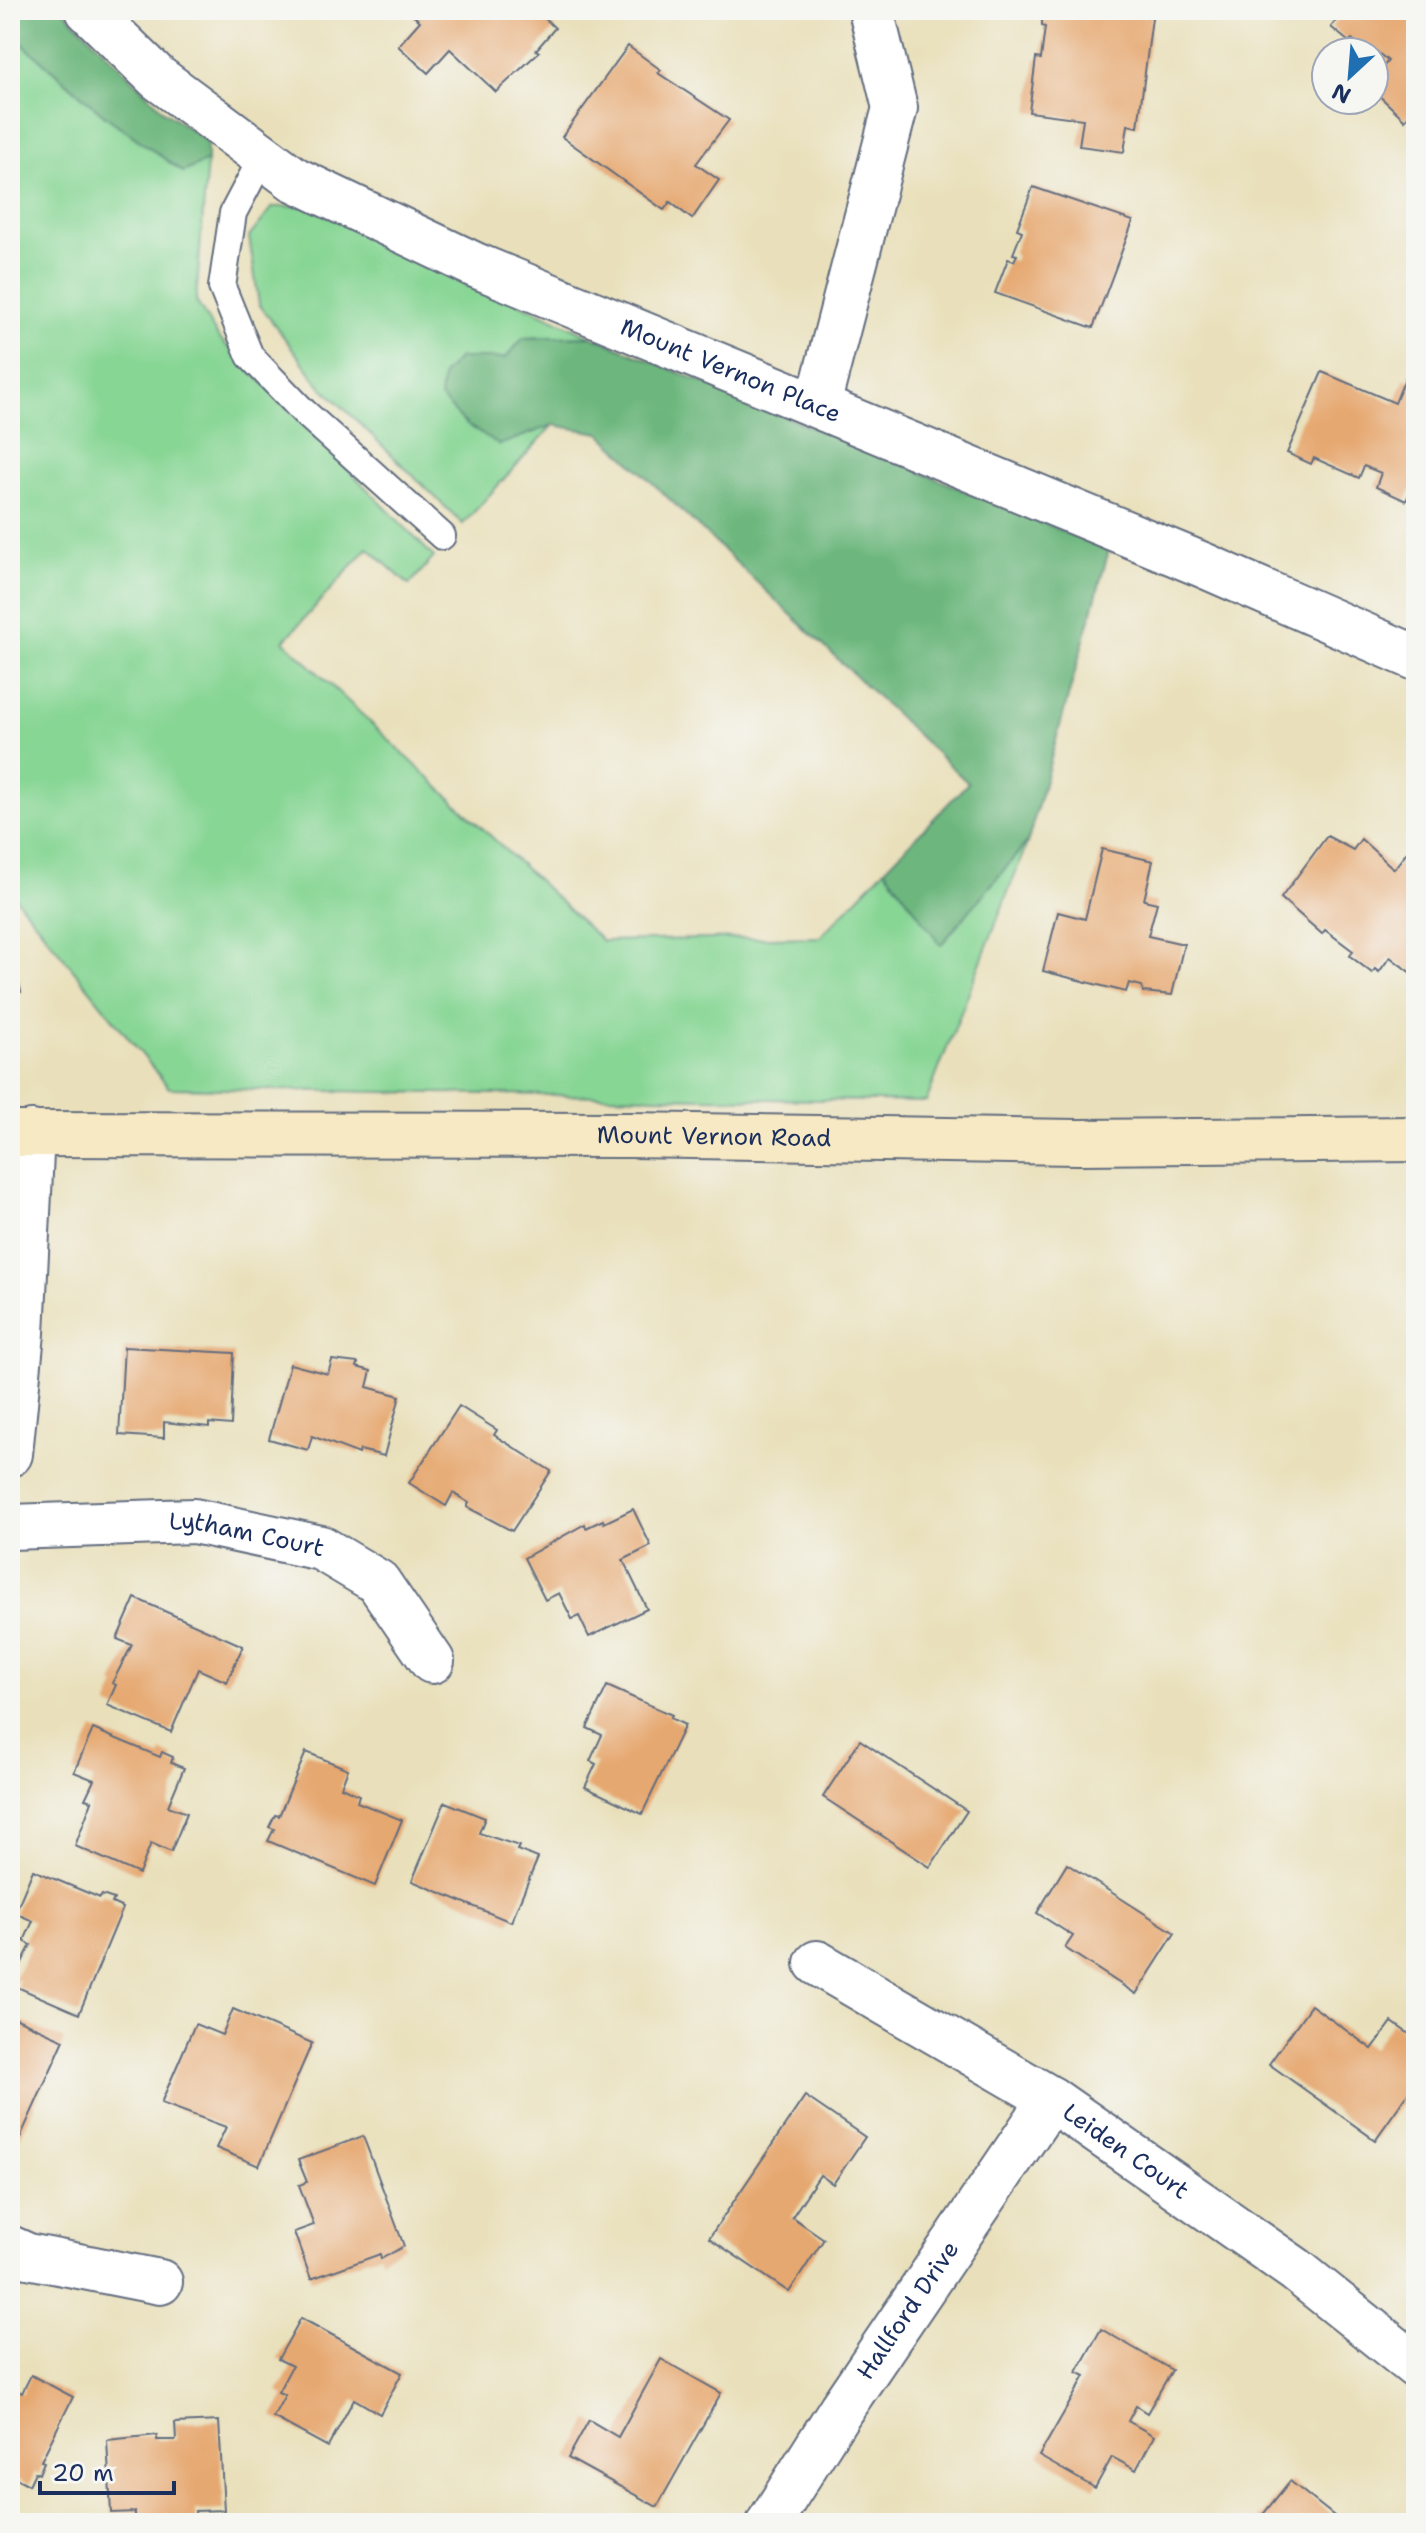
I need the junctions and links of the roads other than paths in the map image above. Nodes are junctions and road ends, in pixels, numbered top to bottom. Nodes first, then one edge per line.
1 (88, 10) edge
2 (871, 10) edge
3 (263, 156) junction
4 (818, 405) junction
5 (442, 536) dead end
6 (1416, 658) edge
7 (21, 1133) edge
8 (1416, 1139) edge
9 (10, 1454) edge
10 (10, 1527) edge
11 (432, 1661) dead end
12 (817, 1963) dead end
13 (1051, 2099) junction
14 (10, 2248) edge
15 (160, 2282) dead end
16 (1416, 2366) edge
17 (769, 2523) edge

1 - 3 street, Mount Vernon Place
2 - 4 street
3 - 4 street, Mount Vernon Place
3 - 5 lane
4 - 6 street, Mount Vernon Place
7 - 8 main road, Mount Vernon Road
7 - 9 street
10 - 11 street, Lytham Court
12 - 13 street, Leiden Court
13 - 16 street, Leiden Court
13 - 17 street, Hallford Drive
14 - 15 street

